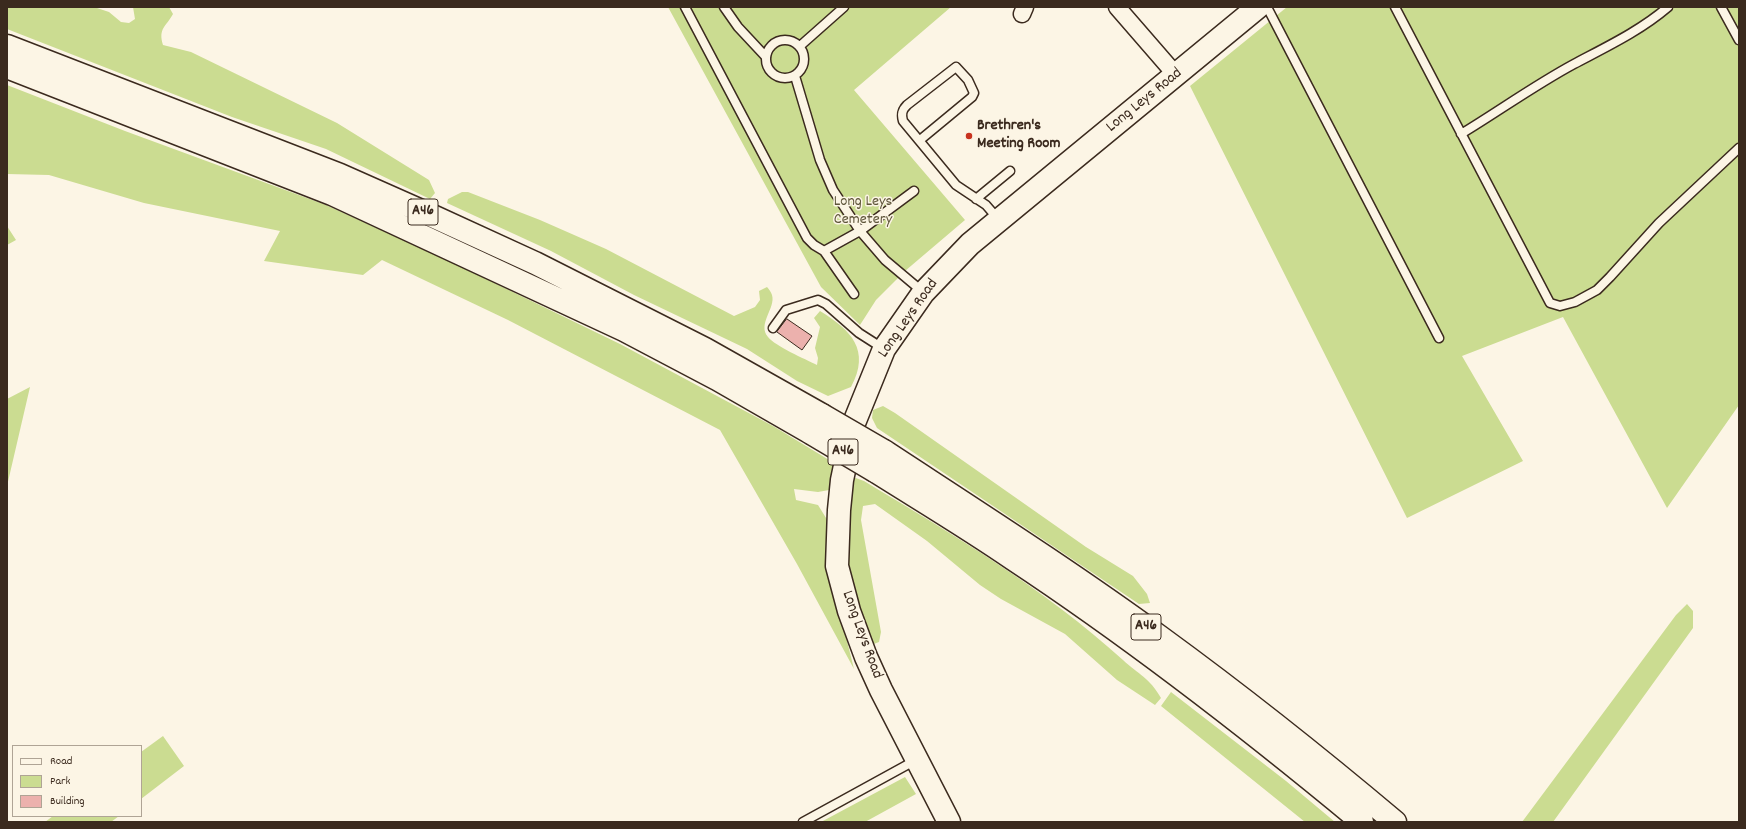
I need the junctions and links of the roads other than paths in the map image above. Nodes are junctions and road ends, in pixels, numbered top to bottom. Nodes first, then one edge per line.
1 (685, 7) edge
2 (724, 7) edge
3 (844, 7) edge
4 (1117, 7) edge
5 (1258, 7) edge
6 (1267, 7) edge
7 (1395, 7) edge
8 (1668, 7) edge
9 (1722, 7) edge
10 (1739, 40) edge
11 (7, 46) edge
12 (800, 46) junction
13 (766, 57) junction
14 (7, 67) edge
15 (1176, 75) junction
16 (796, 76) junction
17 (1461, 134) junction
18 (920, 140) junction
19 (1739, 148) edge
20 (1010, 172) dead end
21 (914, 191) dead end
22 (976, 199) junction
23 (999, 220) junction
24 (860, 231) junction
25 (824, 251) junction
26 (923, 293) junction
27 (854, 294) dead end
28 (773, 328) dead end
29 (1438, 338) dead end
30 (884, 349) junction
31 (816, 424) junction
32 (879, 461) junction
33 (916, 759) junction
34 (803, 822) edge
35 (949, 822) edge
36 (1362, 822) edge
37 (1395, 822) edge

1 - 25 lane
2 - 13 lane
3 - 12 lane
4 - 15 street
5 - 15 main road, Long Leys Road
6 - 29 lane
7 - 17 lane
8 - 17 lane
9 - 10 lane
11 - 31 main road, A46
12 - 13 lane
12 - 16 lane
13 - 16 lane
14 - 31 main road, A46
15 - 23 main road, Long Leys Road
16 - 24 lane
17 - 19 lane
18 - 18 lane
18 - 22 lane
20 - 22 lane
21 - 24 lane
22 - 23 lane
23 - 26 main road, Long Leys Road
24 - 25 lane
24 - 26 lane
25 - 27 lane
26 - 30 main road, Long Leys Road
28 - 30 lane
30 - 33 main road, Long Leys Road
31 - 32 main road, A46, bridge
32 - 36 main road, A46
32 - 37 main road, A46
33 - 34 lane
33 - 35 main road, Long Leys Road

